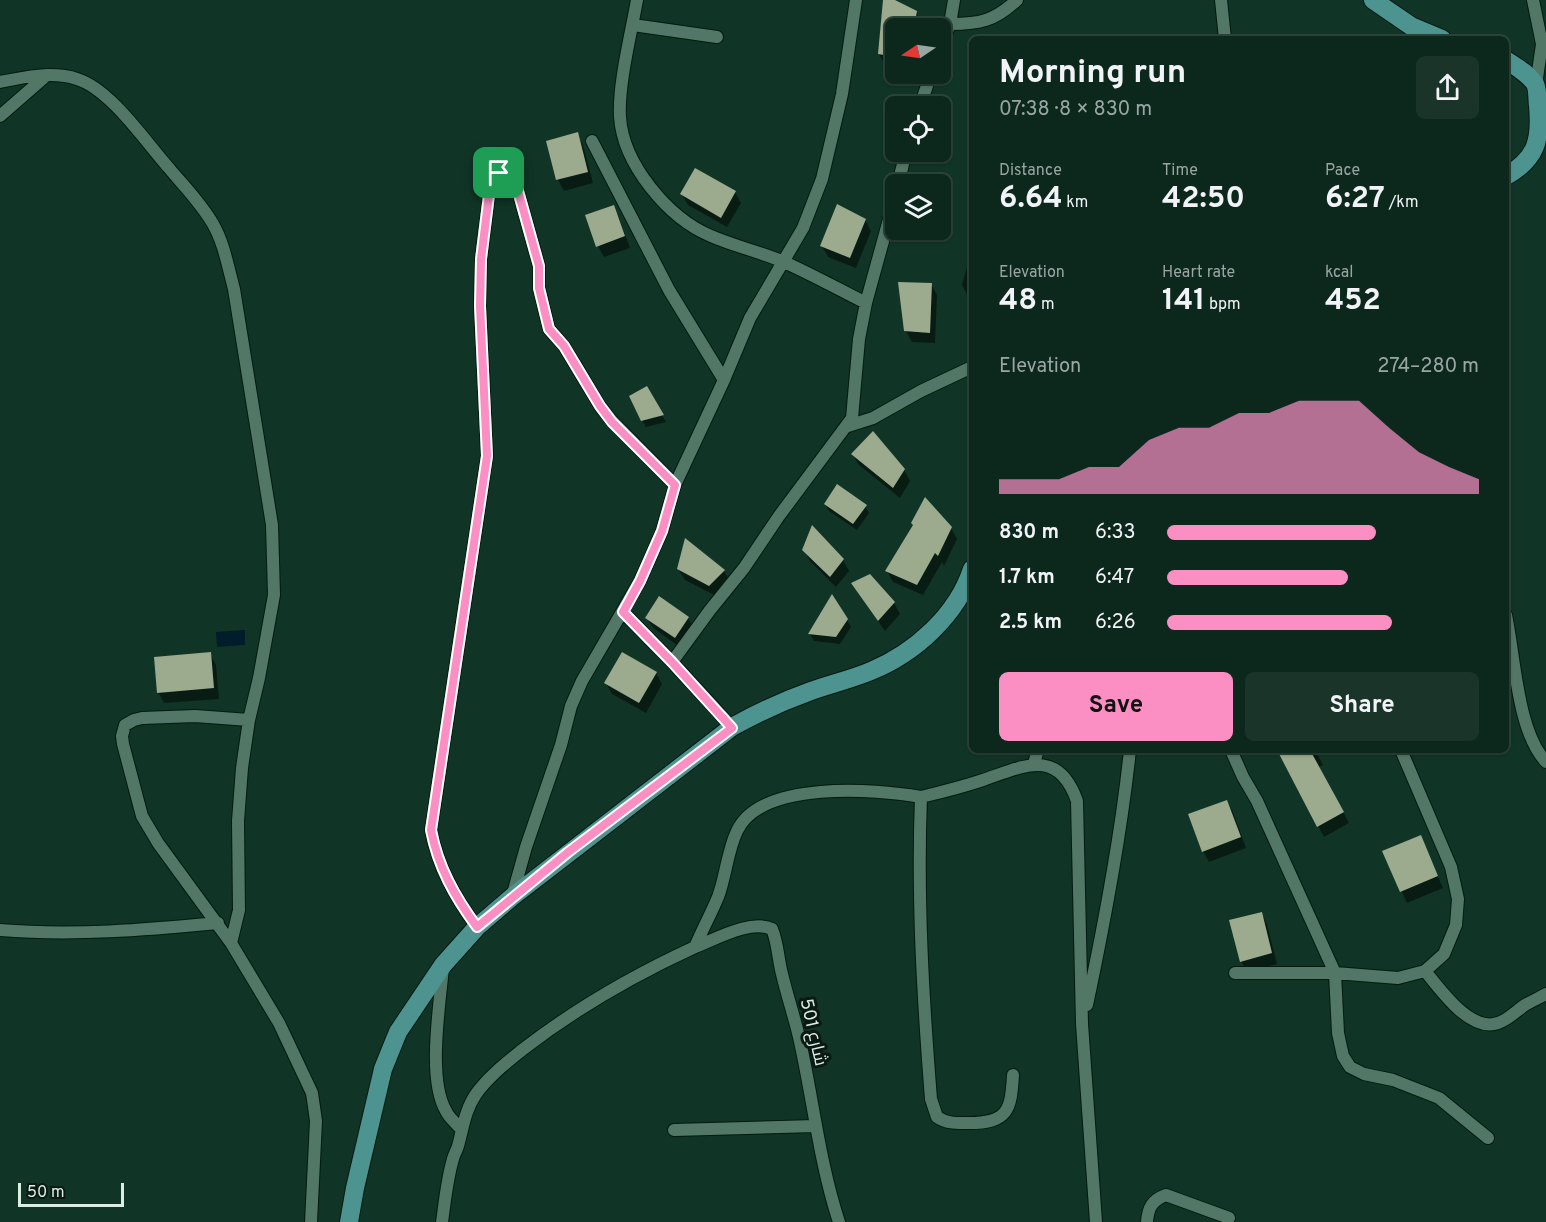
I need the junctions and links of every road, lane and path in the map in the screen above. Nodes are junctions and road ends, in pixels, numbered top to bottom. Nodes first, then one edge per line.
1 (637, 0) edge
2 (856, 0) edge
3 (954, 0) edge
4 (1017, 0) edge
5 (1221, 0) edge
6 (1373, 0) edge
7 (1533, 0) edge
8 (951, 18) edge
9 (951, 24) edge
10 (633, 25) junction
11 (1225, 36) edge
12 (1435, 36) edge
13 (717, 37) dead end
14 (1509, 62) edge
15 (47, 75) junction
16 (0, 82) edge
17 (1536, 85) junction
18 (0, 116) edge
19 (592, 141) dead end
20 (1509, 174) edge
21 (885, 234) edge
22 (784, 263) junction
23 (866, 303) junction
24 (969, 368) edge
25 (724, 380) junction
26 (848, 426) junction
27 (675, 485) junction
28 (969, 574) edge
29 (623, 612) junction
30 (1509, 631) edge
31 (672, 662) junction
32 (249, 720) junction
33 (732, 728) junction
34 (1037, 753) edge
35 (1130, 753) edge
36 (1232, 753) edge
37 (1402, 753) edge
38 (1546, 762) edge
39 (1034, 763) junction
40 (921, 797) junction
41 (512, 897) junction
42 (218, 924) junction
43 (477, 927) junction
44 (0, 930) edge
45 (231, 943) junction
46 (695, 947) junction
47 (443, 965) junction
48 (1425, 971) junction
49 (1235, 973) dead end
50 (1335, 973) junction
51 (1546, 994) edge
52 (1083, 1024) junction
53 (1013, 1075) dead end
54 (815, 1126) junction
55 (461, 1129) junction
56 (674, 1130) dead end
57 (1488, 1138) dead end
58 (1228, 1218) dead end
59 (311, 1222) edge
60 (350, 1222) edge
61 (442, 1222) edge
62 (839, 1222) edge
63 (1096, 1222) edge
64 (1147, 1222) edge

1 - 10 street
2 - 22 street
3 - 8 street
4 - 9 street
5 - 11 street
6 - 12 main road
7 - 17 street
10 - 13 street
10 - 22 street
14 - 17 main road
15 - 16 street
15 - 18 street
15 - 32 street
17 - 20 main road
19 - 25 street
21 - 23 street
22 - 23 street
22 - 25 street
23 - 26 street
24 - 26 street
25 - 27 street
26 - 31 street
27 - 29 street
27 - 43 street
28 - 33 main road
29 - 31 street
29 - 41 street
30 - 38 street
31 - 33 street
32 - 42 street
32 - 45 street
33 - 41 main road
34 - 39 street
35 - 52 street
36 - 50 street
37 - 48 street
39 - 40 street
39 - 52 street
40 - 46 street
40 - 53 street
41 - 43 main road
42 - 44 street
42 - 45 street
43 - 47 main road
45 - 59 street
46 - 54 street, شارع 501
46 - 55 street
47 - 55 street
47 - 60 main road
48 - 50 street
48 - 51 street
49 - 50 street
50 - 57 street
52 - 63 street
54 - 56 street
54 - 62 street, شارع 501
55 - 61 street
58 - 64 street

